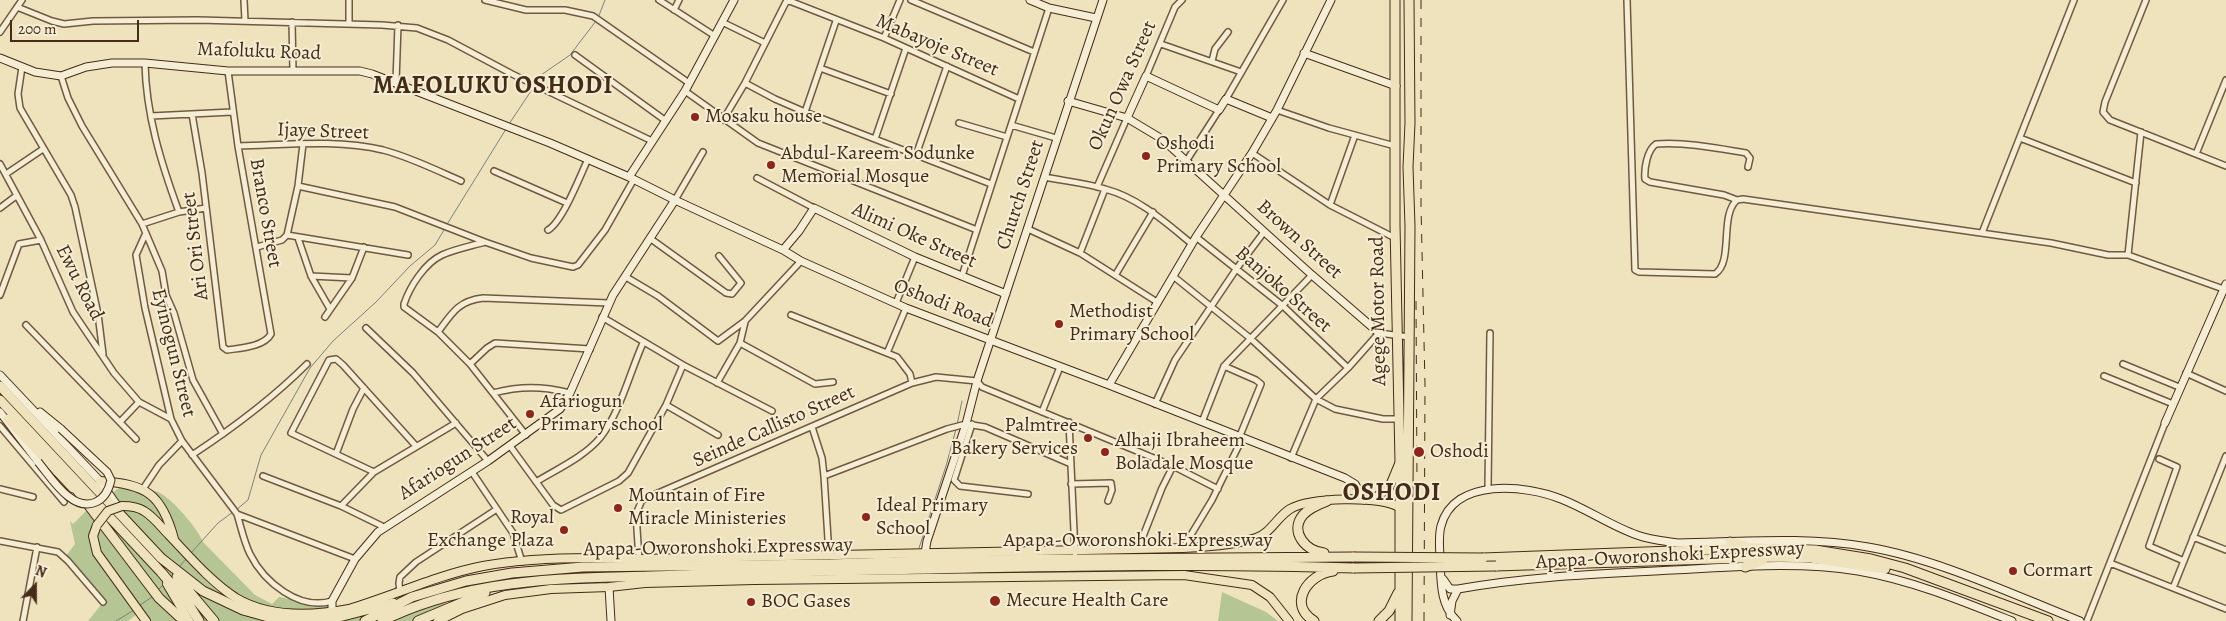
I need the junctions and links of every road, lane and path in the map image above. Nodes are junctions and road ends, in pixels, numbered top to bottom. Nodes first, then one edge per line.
1 (22, 0) edge
2 (244, 0) edge
3 (349, 0) edge
4 (485, 0) edge
5 (659, 0) edge
6 (680, 0) edge
7 (734, 0) edge
8 (787, 0) edge
9 (900, 0) edge
10 (911, 0) edge
11 (1030, 0) edge
12 (1103, 0) edge
13 (1182, 0) edge
14 (1282, 0) edge
15 (1331, 0) edge
16 (1394, 0) edge
17 (1408, 0) edge
18 (1627, 0) edge
19 (2074, 0) edge
20 (2146, 0) edge
21 (502, 3) edge
22 (17, 7) junction
23 (1049, 8) junction
24 (674, 10) junction
25 (1096, 18) junction
26 (245, 21) junction
27 (836, 21) junction
28 (292, 22) junction
29 (722, 22) junction
30 (349, 24) junction
31 (398, 26) junction
32 (0, 32) edge
33 (1228, 32) dead end
34 (715, 36) junction
35 (884, 38) junction
36 (765, 43) junction
37 (1161, 44) junction
38 (906, 48) junction
39 (1034, 52) junction
40 (1304, 53) junction
41 (575, 55) dead end
42 (0, 58) edge
43 (1212, 61) junction
44 (145, 63) junction
45 (947, 66) junction
46 (22, 68) junction
47 (820, 68) junction
48 (228, 71) junction
49 (293, 71) junction
50 (1241, 72) junction
51 (61, 76) junction
52 (1146, 76) junction
53 (2226, 80) edge
54 (396, 82) junction
55 (689, 83) junction
56 (745, 83) junction
57 (1396, 86) junction
58 (685, 91) junction
59 (891, 94) junction
60 (1019, 99) junction
61 (1226, 99) junction
62 (1068, 101) junction
63 (1219, 110) junction
64 (1277, 110) junction
65 (232, 112) junction
66 (805, 112) junction
67 (192, 114) junction
68 (151, 116) junction
69 (1127, 118) junction
70 (1272, 118) junction
71 (723, 120) junction
72 (666, 121) junction
73 (959, 123) dead end
74 (1011, 125) junction
75 (511, 128) joint
76 (2141, 132) junction
77 (1354, 135) junction
78 (1007, 137) junction
79 (1056, 138) junction
80 (2020, 138) junction
81 (875, 139) junction
82 (652, 141) junction
83 (303, 144) junction
84 (238, 146) junction
85 (1395, 146) junction
86 (43, 149) junction
87 (703, 152) dead end
88 (1252, 153) junction
89 (2196, 154) junction
90 (916, 156) junction
91 (588, 159) junction
92 (1187, 160) junction
93 (0, 164) edge
94 (2226, 166) edge
95 (1748, 167) dead end
96 (494, 171) dead end
97 (6, 174) junction
98 (1044, 177) junction
99 (632, 178) junction
100 (757, 178) dead end
101 (461, 181) dead end
102 (2136, 183) junction
103 (991, 184) junction
104 (298, 186) junction
105 (1096, 187) junction
106 (1105, 189) junction
107 (1224, 193) junction
108 (16, 196) junction
109 (675, 200) junction
110 (1737, 200) junction
111 (567, 203) junction
112 (1330, 205) junction
113 (0, 208) edge
114 (206, 208) junction
115 (814, 208) junction
116 (179, 212) junction
117 (1153, 212) junction
118 (142, 224) junction
119 (1028, 229) junction
120 (548, 230) dead end
121 (977, 230) junction
122 (1264, 232) junction
123 (1982, 234) junction
124 (145, 235) junction
125 (287, 235) junction
126 (298, 238) junction
127 (1396, 238) junction
128 (650, 239) junction
129 (41, 240) junction
130 (1194, 241) junction
131 (484, 242) junction
132 (257, 247) junction
133 (364, 248) junction
134 (783, 250) junction
135 (1080, 253) junction
136 (408, 255) dead end
137 (2128, 255) junction
138 (719, 256) dead end
139 (915, 257) junction
140 (800, 261) junction
141 (1237, 268) junction
142 (1116, 274) junction
143 (1312, 275) junction
144 (311, 276) junction
145 (962, 276) junction
146 (1173, 276) junction
147 (626, 277) junction
148 (352, 278) junction
149 (2225, 288) edge
150 (1006, 294) junction
151 (0, 295) edge
152 (609, 302) junction
153 (1157, 302) junction
154 (896, 303) junction
155 (1212, 306) junction
156 (1282, 306) junction
157 (906, 308) junction
158 (330, 309) junction
159 (791, 315) dead end
160 (324, 317) dead end
161 (602, 317) junction
162 (745, 322) junction
163 (26, 325) dead end
164 (366, 328) dead end
165 (438, 332) junction
166 (1380, 333) junction
167 (1490, 333) dead end
168 (1396, 335) junction
169 (1409, 337) junction
170 (1250, 338) junction
171 (991, 340) junction
172 (740, 342) junction
173 (643, 343) junction
174 (249, 346) joint
175 (590, 349) junction
176 (887, 353) junction
177 (103, 357) junction
178 (307, 364) dead end
179 (470, 364) junction
180 (2123, 364) dead end
181 (683, 365) junction
182 (1224, 366) junction
183 (1060, 367) junction
184 (1348, 368) junction
185 (2186, 372) junction
186 (0, 375) edge
187 (2104, 376) dead end
188 (977, 381) junction
189 (832, 382) dead end
190 (717, 383) junction
191 (912, 383) junction
192 (1109, 385) junction
193 (0, 386) edge
194 (2179, 387) junction
195 (364, 388) junction
196 (16, 391) junction
197 (2226, 391) edge
198 (493, 393) junction
199 (570, 393) junction
200 (1316, 399) junction
201 (0, 400) edge
202 (139, 402) junction
203 (1155, 404) junction
204 (2173, 404) junction
205 (666, 405) junction
206 (0, 412) edge
207 (772, 412) dead end
208 (1042, 412) junction
209 (8, 419) junction
210 (171, 419) junction
211 (1398, 420) junction
212 (120, 422) junction
213 (1069, 422) junction
214 (1202, 422) junction
215 (456, 423) junction
216 (2165, 423) joint
217 (963, 425) junction
218 (0, 426) edge
219 (812, 427) junction
220 (30, 432) junction
221 (223, 434) junction
222 (526, 435) junction
223 (718, 435) dead end
224 (136, 438) dead end
225 (1241, 438) junction
226 (182, 441) junction
227 (416, 446) junction
228 (510, 446) junction
229 (50, 452) junction
230 (336, 454) junction
231 (192, 455) junction
232 (2226, 456) edge
233 (1291, 458) junction
234 (2159, 459) dead end
235 (488, 461) junction
236 (1400, 462) junction
237 (1071, 464) junction
238 (1173, 466) junction
239 (374, 472) junction
240 (472, 472) junction
241 (263, 476) dead end
242 (824, 476) junction
243 (100, 481) junction
244 (536, 482) junction
245 (1071, 484) junction
246 (1488, 488) junction
247 (0, 489) edge
248 (143, 489) junction
249 (1218, 489) junction
250 (1028, 494) dead end
251 (33, 497) dead end
252 (1373, 499) junction
253 (1364, 500) junction
254 (85, 501) junction
255 (1327, 501) junction
256 (64, 502) dead end
257 (1108, 502) dead end
258 (341, 506) junction
259 (1399, 506) junction
260 (497, 509) junction
261 (237, 514) junction
262 (128, 520) junction
263 (384, 527) junction
264 (2193, 537) junction
265 (0, 541) edge
266 (174, 541) junction
267 (1730, 542) junction
268 (1751, 545) junction
269 (36, 547) junction
270 (1183, 548) junction
271 (1138, 549) junction
272 (2226, 550) edge
273 (926, 553) junction
274 (1075, 554) junction
275 (829, 555) junction
276 (1354, 557) junction
277 (1773, 557) junction
278 (1737, 558) junction
279 (355, 559) junction
280 (639, 559) junction
281 (2184, 561) junction
282 (522, 562) junction
283 (2110, 563) junction
284 (1758, 564) junction
285 (162, 567) junction
286 (1744, 567) joint
287 (1354, 568) junction
288 (1441, 574) junction
289 (753, 576) junction
290 (545, 579) junction
291 (175, 580) junction
292 (609, 587) junction
293 (2173, 588) junction
294 (1458, 589) junction
295 (1399, 590) junction
296 (400, 592) junction
297 (412, 597) junction
298 (332, 601) junction
299 (103, 602) dead end
300 (2226, 609) edge
301 (332, 612) junction
302 (1450, 615) junction
303 (1996, 618) edge
304 (23, 621) edge
305 (146, 621) edge
306 (184, 621) edge
307 (189, 621) edge
308 (198, 621) edge
309 (214, 621) edge
310 (366, 621) edge
311 (382, 621) edge
312 (418, 621) edge
313 (438, 621) edge
314 (611, 621) edge
315 (1290, 621) edge
316 (1314, 621) edge
317 (1378, 621) edge
318 (1400, 621) edge
319 (1407, 621) edge
320 (1457, 621) edge
321 (2012, 621) edge
322 (2033, 621) edge
323 (2048, 621) edge
324 (2080, 621) edge
325 (2087, 621) edge

1 - 22 street
2 - 26 street
3 - 30 street
4 - 21 street
5 - 24 street
6 - 24 street
7 - 29 street
8 - 27 street, Mabayoje Street
8 - 36 street
9 - 35 street
10 - 39 street
11 - 23 street
12 - 25 street, Church Street
13 - 37 street, Okun Owa Street
14 - 50 street
15 - 40 street
16 - 57 highway, Agege Motor Road
17 - 169 highway, Agege Motor Road
18 - 110 street
19 - 80 street
20 - 76 street
21 - 55 street
22 - 26 street
22 - 32 street
23 - 25 street
23 - 39 street
24 - 34 street
25 - 62 street, Church Street
26 - 28 street
27 - 35 street, Mabayoje Street
27 - 47 street
28 - 30 street
28 - 49 street
29 - 34 street
29 - 36 street
30 - 31 street
31 - 54 street
31 - 82 street
33 - 43 street
34 - 55 street
35 - 38 street, Mabayoje Street
36 - 56 street
37 - 43 street
37 - 52 street, Okun Owa Street
38 - 45 street, Mabayoje Street
38 - 59 street
39 - 60 street
40 - 57 street
40 - 64 street
41 - 72 street
42 - 46 street, Mafoluku Road
43 - 50 street
44 - 48 street, Mafoluku Road
44 - 51 street, Mafoluku Road
44 - 68 street
45 - 60 street, Mabayoje Street
45 - 90 street
46 - 51 street, Mafoluku Road
46 - 86 street
47 - 59 street
47 - 66 street
48 - 49 street, Mafoluku Road
48 - 65 street, Branco Street
49 - 54 street, Mafoluku Road
50 - 61 street
51 - 118 street
52 - 63 street
52 - 69 street, Okun Owa Street
53 - 89 street
54 - 75 street, Mafoluku Road
55 - 58 street
56 - 66 street
56 - 71 street
57 - 85 highway, Agege Motor Road
58 - 71 street
58 - 72 street
59 - 81 street
60 - 74 street
61 - 63 street
61 - 70 street
62 - 69 street, Brown Street
62 - 79 street, Church Street
63 - 92 street
64 - 70 street
64 - 77 street
65 - 67 street
65 - 84 street, Branco Street
66 - 81 street
67 - 68 street
67 - 114 street, Ari Ori Street
68 - 116 street
69 - 92 street, Brown Street
69 - 105 street, Okun Owa Street
70 - 88 street
71 - 121 street
72 - 82 street
73 - 78 street
74 - 78 street
74 - 79 street
75 - 91 street, Oshodi Road
76 - 89 street
76 - 102 street
77 - 85 street
77 - 112 street
78 - 103 street
79 - 98 street, Church Street
80 - 102 street
80 - 123 street
81 - 90 street
82 - 99 street
83 - 84 street, Ijaye Street
83 - 101 street, Ijaye Street
83 - 104 street
84 - 132 street, Branco Street
85 - 127 highway, Agege Motor Road
86 - 97 street
86 - 177 street
87 - 109 street
88 - 107 street
88 - 112 street
89 - 94 street
90 - 103 street
91 - 99 street, Oshodi Road
91 - 111 street
92 - 107 street, Brown Street
93 - 97 street, Ewu Road
95 - 110 street
96 - 111 street
97 - 108 street, Ewu Road
98 - 105 street, Banjoko Street
98 - 119 street, Church Street
99 - 109 street, Oshodi Road
99 - 131 street
100 - 115 street, Alimi Oke Street
102 - 137 street
103 - 121 street
104 - 125 street
104 - 131 street
105 - 106 street, Banjoko Street
106 - 117 street, Banjoko Street
106 - 135 street
107 - 122 street, Brown Street
107 - 130 street
108 - 113 street
108 - 129 street, Ewu Road
109 - 128 street, Afariogun Street
109 - 134 street, Oshodi Road
110 - 123 street
111 - 120 street
112 - 127 street
114 - 116 street
114 - 174 street, Ari Ori Street
115 - 134 street
115 - 139 street, Alimi Oke Street
116 - 118 street
117 - 130 street, Banjoko Street
117 - 142 street
118 - 124 street
119 - 135 street
119 - 150 street, Church Street
121 - 145 street
122 - 141 street
122 - 143 street, Brown Street
123 - 137 street
124 - 210 street, Eyinogun Street
124 - 221 street
125 - 126 street
125 - 132 street
126 - 133 street
126 - 144 street
127 - 168 highway, Agege Motor Road
128 - 138 street
128 - 147 street, Afariogun Street
129 - 151 street
129 - 177 street, Ewu Road
130 - 141 street, Banjoko Street
130 - 146 street
131 - 165 street
132 - 174 street, Branco Street
133 - 136 street
133 - 148 street
134 - 140 street, Oshodi Road
135 - 142 street
137 - 149 street
139 - 145 street, Alimi Oke Street
139 - 154 street
140 - 154 street, Oshodi Road
140 - 162 street
141 - 155 street
141 - 156 street, Banjoko Street
142 - 153 street
143 - 156 street
143 - 166 street, Brown Street
144 - 148 street
144 - 158 street
145 - 150 street, Alimi Oke Street
146 - 153 street
146 - 155 street
147 - 152 street, Afariogun Street
147 - 162 street
148 - 158 street
149 - 185 street
150 - 171 street, Church Street
152 - 161 street, Afariogun Street
152 - 165 street
153 - 192 street
154 - 157 street, Oshodi Road
155 - 170 street
155 - 203 street
156 - 170 street
156 - 184 street, Banjoko Street
157 - 171 street, Oshodi Road
157 - 176 street
158 - 160 street
159 - 176 street
161 - 173 street
161 - 175 street, Afariogun Street
162 - 172 street
163 - 212 street
164 - 215 street
165 - 179 street
166 - 168 street
166 - 184 street
167 - 246 street
168 - 169 street
168 - 211 highway, Agege Motor Road
169 - 319 highway, Agege Motor Road
170 - 182 street
170 - 200 street
171 - 183 street, Oshodi Road
171 - 188 street, Church Street
172 - 189 street
172 - 190 street
173 - 181 street
173 - 244 street
175 - 179 street
175 - 199 street, Afariogun Street
176 - 191 street
177 - 202 street, Ewu Road
178 - 221 street
179 - 198 street
180 - 194 street
181 - 190 street
181 - 205 street
182 - 214 street
182 - 225 street
183 - 192 street, Oshodi Road
183 - 208 street
184 - 200 street
185 - 194 street
185 - 197 street
186 - 196 street
187 - 204 street
188 - 191 street, Seinde Callisto Street
188 - 208 street
188 - 217 street, Church Street
190 - 207 street
191 - 219 street, Seinde Callisto Street
192 - 203 street, Oshodi Road
193 - 262 highway
194 - 204 street
195 - 227 street
195 - 230 street
195 - 230 street
196 - 209 street, bridge
196 - 243 street
198 - 199 street
198 - 222 street
199 - 222 street, Afariogun Street
200 - 211 street
200 - 233 street
201 - 220 highway
202 - 210 street, Ewu Road
202 - 212 street
203 - 214 street, Oshodi Road
204 - 216 street
205 - 223 street
205 - 244 street
206 - 209 street
208 - 213 street
209 - 220 highway
209 - 254 highway
210 - 226 street, Eyinogun Street
211 - 236 highway, Agege Motor Road
212 - 224 street
213 - 237 street
213 - 238 street
214 - 225 street, Oshodi Road
215 - 227 street
215 - 235 street
216 - 283 street
217 - 237 street
217 - 242 street
217 - 250 street
217 - 273 street, Church Street
218 - 256 street
219 - 242 street
219 - 280 street, Seinde Callisto Street
220 - 229 highway
221 - 231 street
222 - 228 street, Afariogun Street
225 - 233 street, Oshodi Road
225 - 249 street
226 - 231 street, Eyinogun Street
226 - 248 street
227 - 239 street
228 - 235 street, Afariogun Street
228 - 244 street
229 - 254 highway
229 - 285 highway
230 - 239 street
231 - 261 street, Eyinogun Street
232 - 264 street
233 - 253 street, Oshodi Road
234 - 281 street
235 - 240 street, Afariogun Street
236 - 252 main road
236 - 259 highway, Agege Motor Road
237 - 245 street
238 - 249 street
238 - 271 street
239 - 258 street
240 - 260 street
240 - 263 street, Afariogun Street
241 - 258 street
242 - 275 street
243 - 248 main road
243 - 262 street
245 - 257 street
245 - 274 street
246 - 267 street, Apapa-Oworonshoki Expressway
246 - 288 street, Apapa-Oworonshoki Expressway
247 - 251 street
248 - 266 main road
249 - 270 street
252 - 253 main road, Apapa-Oworonshoki Expressway
252 - 259 main road, Apapa-Oworonshoki Expressway
253 - 255 main road, Apapa-Oworonshoki Expressway
254 - 306 highway
255 - 270 main road, Apapa-Oworonshoki Expressway
255 - 276 highway
258 - 263 street
259 - 295 highway, Agege Motor Road
260 - 282 street
260 - 296 street
261 - 279 street, Eyinogun Street
261 - 298 street
262 - 285 highway
263 - 279 street, Afariogun Street
264 - 272 street
264 - 281 street
265 - 269 street
266 - 301 main road, Apapa-Oworonshoki Expressway
266 - 305 main road, Apapa-Oworonshoki Expressway, bridge
267 - 268 highway
267 - 268 street, Apapa-Oworonshoki Expressway
268 - 276 highway, Apapa-Oworonshoki Expressway, bridge
268 - 323 highway, Apapa-Oworonshoki Expressway
268 - 324 street, Apapa-Oworonshoki Expressway
269 - 299 street
269 - 304 street
270 - 271 main road, Apapa-Oworonshoki Expressway
271 - 274 main road, Apapa-Oworonshoki Expressway
273 - 274 main road, Apapa-Oworonshoki Expressway
273 - 275 main road, Apapa-Oworonshoki Expressway
274 - 276 highway, Apapa-Oworonshoki Expressway
274 - 297 highway, Apapa-Oworonshoki Expressway
275 - 280 main road, Apapa-Oworonshoki Expressway
277 - 278 highway, Apapa-Oworonshoki Expressway
277 - 284 highway
277 - 322 highway, Apapa-Oworonshoki Expressway
278 - 284 highway
278 - 287 highway, Apapa-Oworonshoki Expressway, bridge
279 - 298 street, Afariogun Street
280 - 282 main road, Apapa-Oworonshoki Expressway
281 - 293 street
282 - 296 main road, Apapa-Oworonshoki Expressway
283 - 293 street
283 - 325 street
284 - 286 highway
284 - 303 street, Apapa-Oworonshoki Expressway
285 - 291 highway
286 - 294 street, Apapa-Oworonshoki Expressway
287 - 289 highway, Apapa-Oworonshoki Expressway
287 - 316 highway
288 - 294 street
288 - 302 street, Apapa-Oworonshoki Expressway
289 - 290 highway, Apapa-Oworonshoki Expressway
289 - 292 main road, Apapa-Oworonshoki Expressway
289 - 315 main road, Apapa-Oworonshoki Expressway
290 - 311 highway, Apapa-Oworonshoki Expressway
290 - 312 highway
291 - 297 highway
291 - 307 main road
291 - 308 highway
291 - 309 highway
292 - 313 main road, Apapa-Oworonshoki Expressway
292 - 314 street
293 - 300 street
294 - 302 street
295 - 317 highway
295 - 318 highway, Agege Motor Road
296 - 301 main road, Apapa-Oworonshoki Expressway
297 - 310 highway, Apapa-Oworonshoki Expressway
298 - 301 street, Afariogun Street
302 - 320 street
303 - 321 street, Apapa-Oworonshoki Expressway

